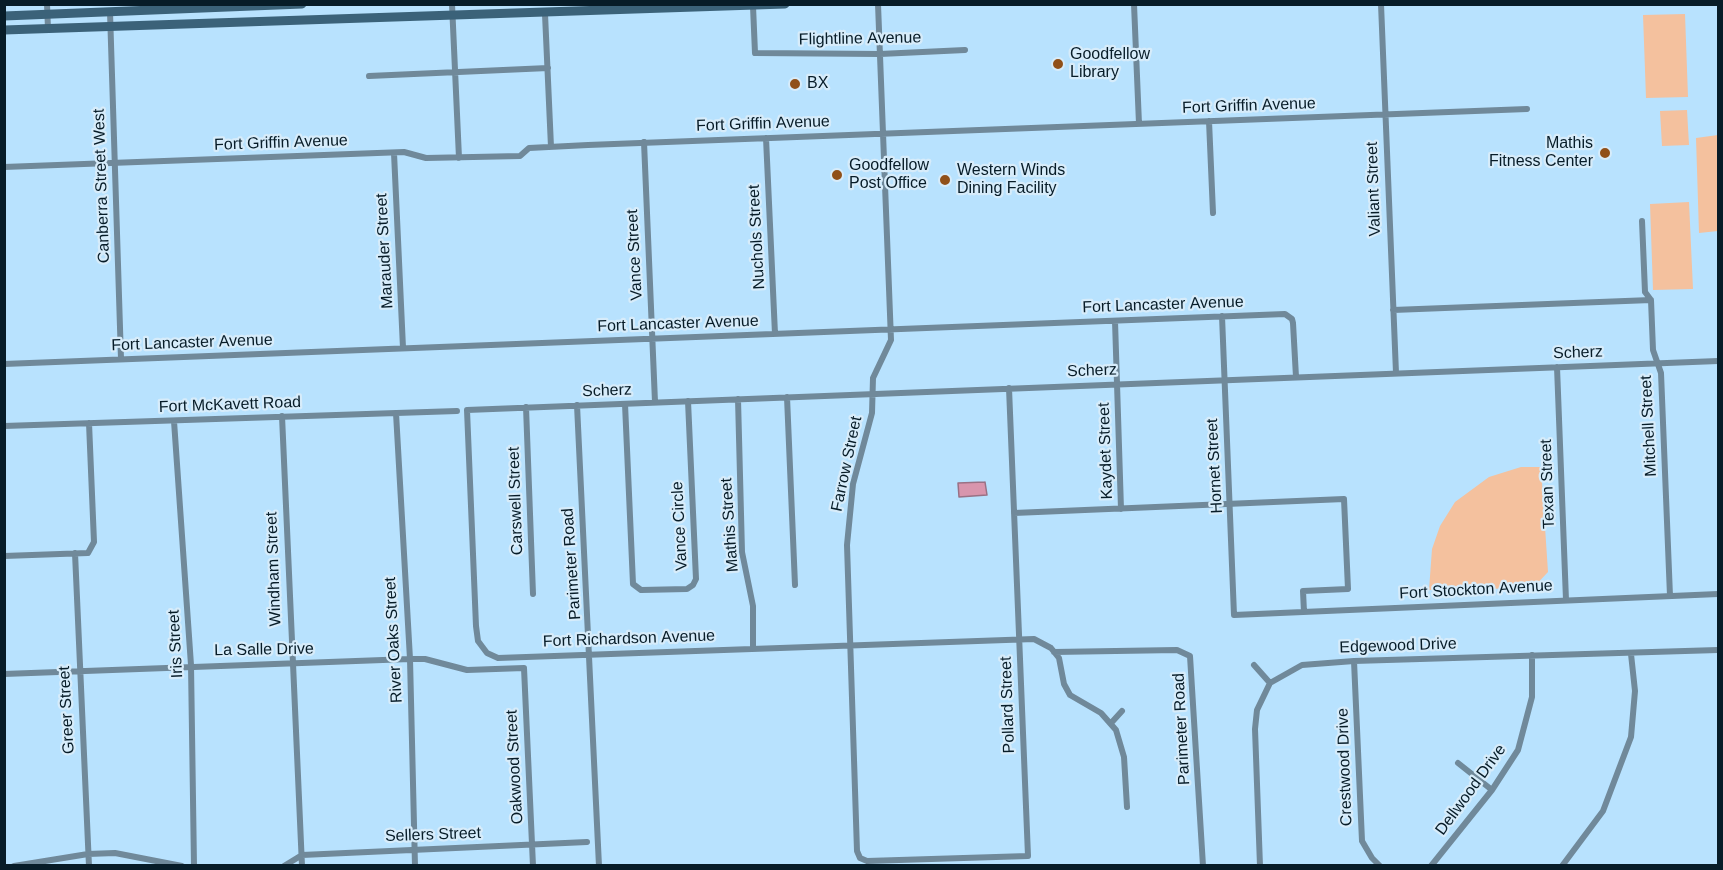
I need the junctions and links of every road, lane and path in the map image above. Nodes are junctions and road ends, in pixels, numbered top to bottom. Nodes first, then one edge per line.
1 (302, 4) edge
2 (452, 4) edge
3 (784, 4) edge
4 (878, 4) edge
5 (1134, 4) edge
6 (1381, 4) edge
7 (753, 5) edge
8 (194, 7) edge
9 (638, 8) edge
10 (47, 10) edge
11 (110, 12) junction
12 (545, 14) junction
13 (4, 16) edge
14 (453, 17) junction
15 (194, 23) junction
16 (110, 27) junction
17 (48, 29) junction
18 (4, 30) edge
19 (965, 50) dead end
20 (880, 54) junction
21 (548, 68) junction
22 (455, 72) junction
23 (369, 76) dead end
24 (1527, 109) dead end
25 (1384, 114) junction
26 (1209, 121) junction
27 (1139, 124) junction
28 (883, 132) junction
29 (766, 138) junction
30 (644, 142) junction
31 (550, 147) junction
32 (394, 153) junction
33 (459, 158) junction
34 (116, 163) junction
35 (4, 167) edge
36 (1213, 213) dead end
37 (1642, 221) dead end
38 (1651, 300) junction
39 (1393, 310) junction
40 (1222, 316) junction
41 (1115, 321) junction
42 (891, 329) junction
43 (775, 334) junction
44 (652, 339) junction
45 (403, 348) junction
46 (121, 359) junction
47 (1719, 361) edge
48 (1658, 363) junction
49 (4, 364) edge
50 (1557, 367) junction
51 (1396, 373) junction
52 (1296, 377) junction
53 (1224, 380) junction
54 (1117, 384) junction
55 (1009, 388) junction
56 (872, 393) junction
57 (787, 397) junction
58 (738, 399) junction
59 (688, 401) junction
60 (655, 402) junction
61 (625, 404) junction
62 (578, 405) junction
63 (526, 407) junction
64 (467, 410) joint
65 (457, 411) dead end
66 (396, 412) junction
67 (282, 416) junction
68 (174, 421) junction
69 (89, 423) junction
70 (4, 426) edge
71 (1230, 505) junction
72 (1121, 509) junction
73 (1014, 513) junction
74 (75, 553) junction
75 (4, 556) edge
76 (795, 585) dead end
77 (533, 594) dead end
78 (1719, 594) edge
79 (1670, 596) junction
80 (1566, 600) junction
81 (1304, 612) junction
82 (1234, 615) joint
83 (1019, 638) junction
84 (850, 645) junction
85 (753, 648) junction
86 (1719, 650) edge
87 (1054, 652) junction
88 (1631, 654) junction
89 (590, 655) junction
90 (1532, 655) junction
91 (410, 659) junction
92 (1354, 661) junction
93 (291, 663) junction
94 (191, 665) junction
95 (1254, 665) dead end
96 (524, 668) joint
97 (79, 671) junction
98 (4, 674) edge
99 (1270, 682) junction
100 (1122, 711) dead end
101 (1112, 722) junction
102 (1458, 763) dead end
103 (1492, 790) junction
104 (1127, 807) dead end
105 (587, 842) dead end
106 (532, 844) junction
107 (415, 851) junction
108 (88, 854) junction
109 (302, 855) junction
110 (863, 860) joint
111 (14, 866) edge
112 (89, 866) edge
113 (183, 866) edge
114 (194, 866) edge
115 (284, 866) edge
116 (302, 866) edge
117 (416, 866) edge
118 (533, 866) edge
119 (599, 866) edge
120 (1203, 866) edge
121 (1260, 866) edge
122 (1380, 866) edge
123 (1431, 866) edge
124 (1562, 866) edge

1 - 8 street
2 - 14 street
3 - 7 street
4 - 20 street, Farrow Street
5 - 27 street
6 - 25 street, Valiant Street
7 - 9 street
7 - 20 street, Flightline Avenue
8 - 11 street
8 - 15 street
9 - 12 street
10 - 11 street
10 - 13 street
10 - 17 street
11 - 16 street, Canberra Street West
12 - 14 street
12 - 21 street
14 - 15 street
14 - 22 street
15 - 16 street
16 - 17 street
16 - 34 street, Canberra Street West
17 - 18 street
19 - 20 street, Flightline Avenue
20 - 28 street, Farrow Street
21 - 22 street
21 - 31 street
22 - 23 street
22 - 33 street
24 - 25 street, Fort Griffin Avenue
25 - 26 street, Fort Griffin Avenue
25 - 39 street, Valiant Street
26 - 27 street, Fort Griffin Avenue
26 - 36 street
27 - 28 street, Fort Griffin Avenue
28 - 29 street, Fort Griffin Avenue
28 - 42 street, Farrow Street
29 - 30 street, Fort Griffin Avenue
29 - 43 street, Nuchols Street
30 - 31 street, Fort Griffin Avenue
30 - 44 street, Vance Street
31 - 33 street, Fort Griffin Avenue
32 - 33 street, Fort Griffin Avenue
32 - 34 street, Fort Griffin Avenue
32 - 45 street, Marauder Street
34 - 35 street, Fort Griffin Avenue
34 - 46 street, Canberra Street West
37 - 38 street, Mitchell Street
38 - 39 street
38 - 48 street, Mitchell Street
39 - 51 street, Valiant Street
40 - 41 street, Fort Lancaster Avenue
40 - 52 street, Fort Lancaster Avenue
40 - 53 street, Hornet Street
41 - 42 street, Fort Lancaster Avenue
41 - 54 street, Kaydet Street
42 - 43 street, Fort Lancaster Avenue
42 - 56 street, Farrow Street
43 - 44 street, Fort Lancaster Avenue
44 - 45 street, Fort Lancaster Avenue
44 - 60 street, Vance Street
45 - 46 street, Fort Lancaster Avenue
46 - 49 street, Fort Lancaster Avenue
47 - 48 street, Scherz
48 - 50 street, Scherz
48 - 79 street, Mitchell Street
50 - 51 street, Scherz
50 - 80 street, Texan Street
51 - 52 street, Scherz
52 - 53 street, Scherz
53 - 54 street, Scherz
53 - 71 street, Hornet Street
54 - 55 street, Scherz
54 - 72 street, Kaydet Street
55 - 56 street, Scherz
55 - 73 street, Pollard Street
56 - 57 street, Scherz
56 - 84 street, Farrow Street
57 - 58 street, Scherz
57 - 76 street
58 - 59 street, Scherz
58 - 85 street, Mathis Street
59 - 60 street, Scherz
59 - 61 street, Vance Circle
60 - 61 street, Scherz
61 - 62 street, Scherz
62 - 63 street, Scherz
62 - 89 street, Parimeter Road
63 - 64 street, Scherz
63 - 77 street, Carswell Street
64 - 89 street, Fort Richardson Avenue
65 - 66 street, Fort McKavett Road
66 - 67 street, Fort McKavett Road
66 - 91 street, River Oaks Street
67 - 68 street, Fort McKavett Road
67 - 93 street, Windham Street
68 - 69 street, Fort McKavett Road
68 - 94 street, Iris Street
69 - 70 street, Fort McKavett Road
69 - 74 street
71 - 72 street
71 - 81 street
71 - 82 street, Hornet Street
72 - 73 street
73 - 83 street, Pollard Street
74 - 75 street
74 - 97 street, Greer Street
78 - 79 street, Fort Stockton Avenue
79 - 80 street, Fort Stockton Avenue
80 - 81 street, Fort Stockton Avenue
81 - 82 street, Fort Stockton Avenue
83 - 84 street, Fort Richardson Avenue
83 - 87 street, Fort Richardson Avenue
83 - 110 street, Pollard Street
84 - 85 street, Fort Richardson Avenue
84 - 110 street, Farrow Street
85 - 89 street, Fort Richardson Avenue
86 - 88 street, Edgewood Drive
87 - 101 street
87 - 120 street, Parimeter Road
88 - 90 street, Edgewood Drive
88 - 124 street
89 - 119 street, Parimeter Road
90 - 92 street, Edgewood Drive
90 - 103 street, Dellwood Drive
91 - 93 street, La Salle Drive
91 - 96 street, La Salle Drive
91 - 107 street, River Oaks Street
92 - 99 street, Edgewood Drive
92 - 122 street, Crestwood Drive
93 - 94 street, La Salle Drive
93 - 109 street, Windham Street
94 - 97 street, La Salle Drive
94 - 114 street, Iris Street
95 - 99 street
96 - 106 street, Oakwood Street
97 - 98 street, La Salle Drive
97 - 108 street, Greer Street
99 - 121 street
100 - 101 street
101 - 104 street
102 - 103 street
103 - 123 street, Dellwood Drive
105 - 106 street, Sellers Street
106 - 107 street, Sellers Street
106 - 118 street, Oakwood Street
107 - 109 street, Sellers Street
107 - 117 street, River Oaks Street
108 - 111 street
108 - 112 street, Greer Street
108 - 113 street
109 - 115 street, Sellers Street
109 - 116 street, Windham Street

